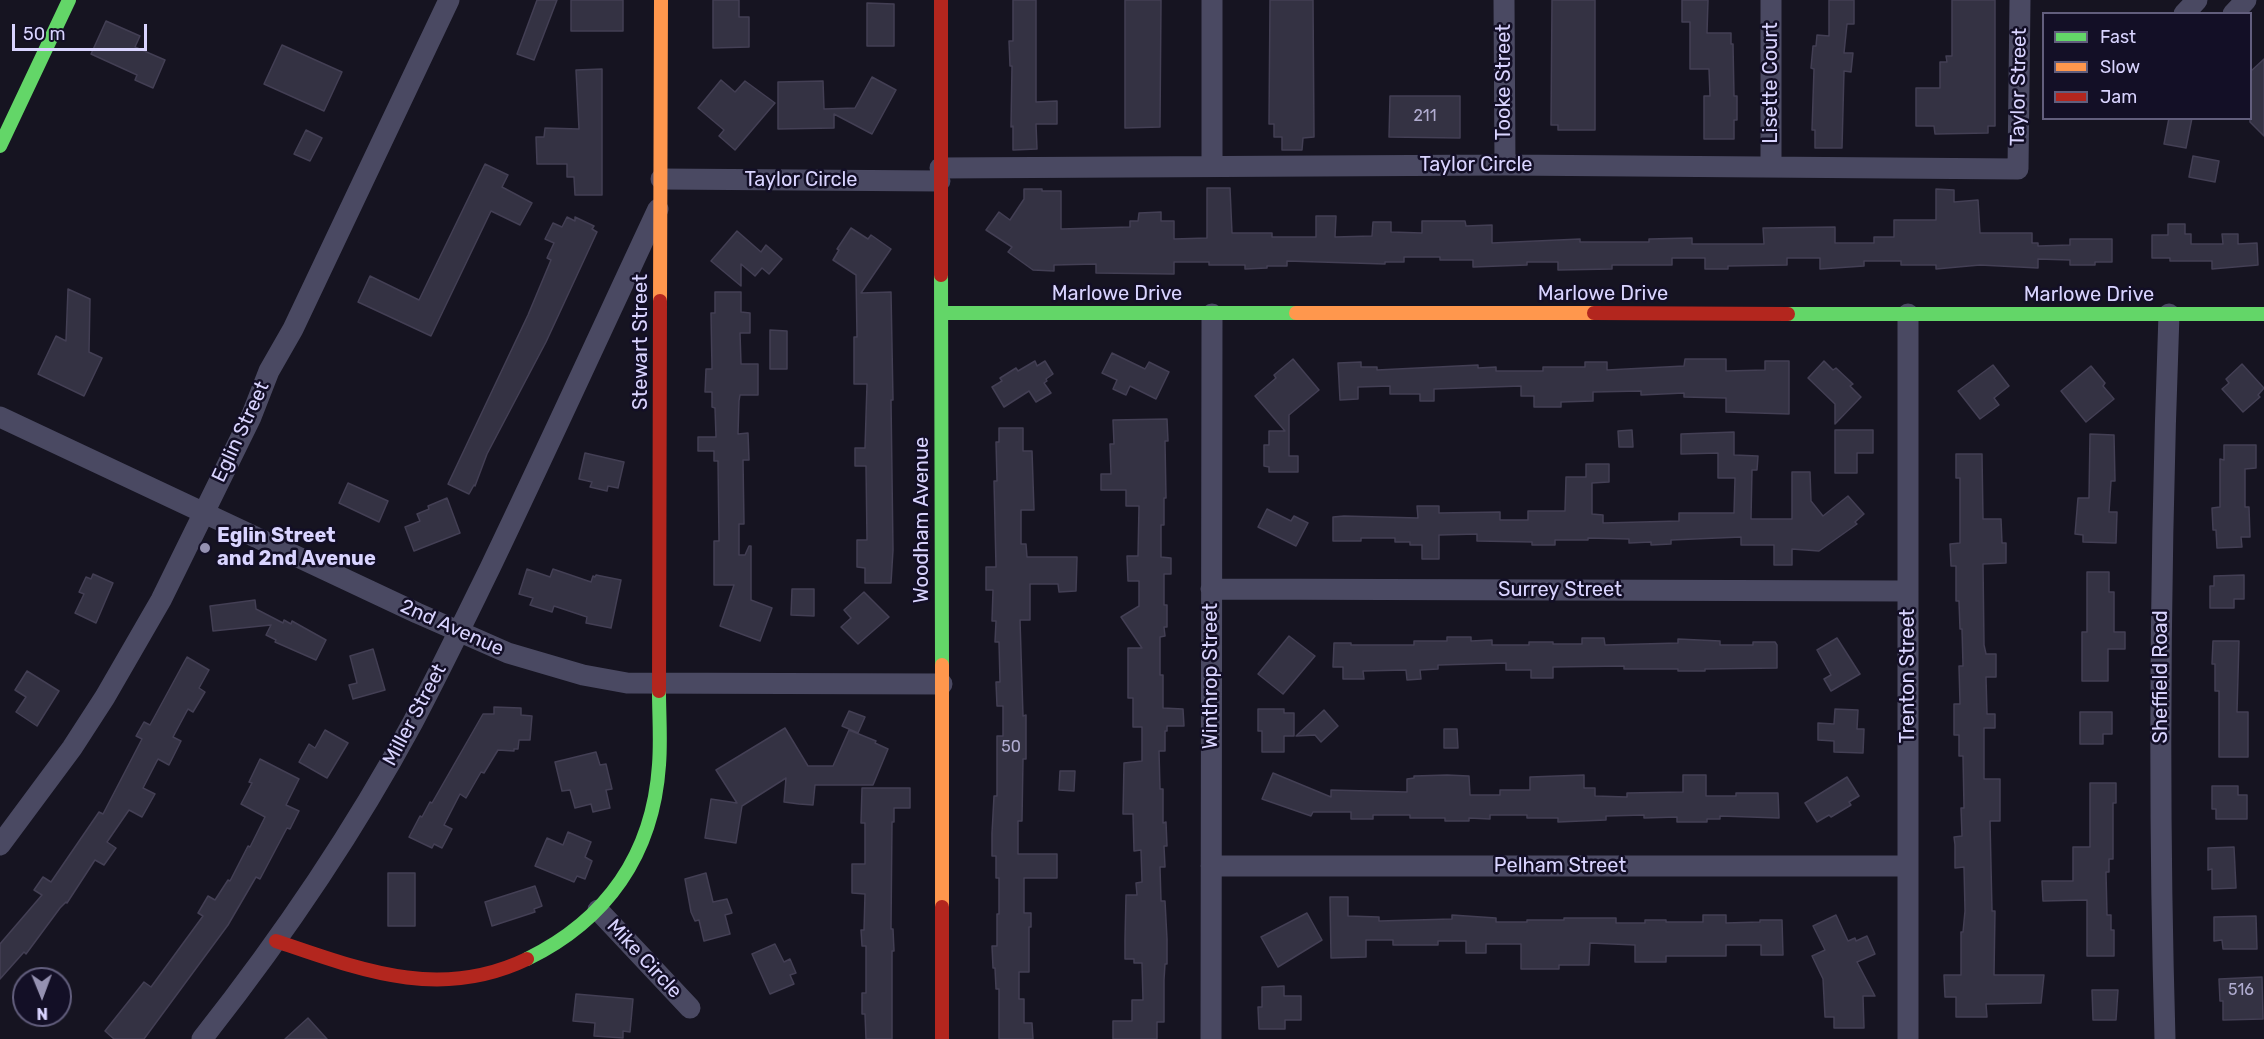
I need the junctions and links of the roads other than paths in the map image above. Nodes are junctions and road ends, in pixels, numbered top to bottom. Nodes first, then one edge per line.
1 (69, 0) edge
2 (449, 0) edge
3 (661, 0) edge
4 (941, 0) edge
5 (1212, 0) edge
6 (1504, 0) edge
7 (1771, 0) edge
8 (2020, 0) edge
9 (2197, 0) edge
10 (2246, 0) edge
11 (2186, 12) edge
12 (2235, 12) edge
13 (0, 146) edge
14 (1212, 165) junction
15 (1505, 165) junction
16 (1771, 166) junction
17 (2012, 169) joint
18 (940, 174) junction
19 (661, 179) junction
20 (661, 204) junction
21 (941, 314) junction
22 (1212, 314) junction
23 (1908, 314) junction
24 (2169, 314) junction
25 (2264, 314) edge
26 (0, 417) edge
27 (204, 513) junction
28 (1211, 589) junction
29 (1908, 591) junction
30 (459, 631) junction
31 (660, 683) junction
32 (942, 684) junction
33 (0, 845) edge
34 (1211, 866) junction
35 (1908, 866) junction
36 (598, 910) junction
37 (276, 941) junction
38 (690, 1008) dead end
39 (202, 1039) edge
40 (942, 1039) edge
41 (1211, 1039) edge
42 (1908, 1039) edge
43 (2165, 1039) edge

1 - 13 main road
2 - 27 street, Eglin Street
3 - 19 main road, Stewart Street
4 - 18 main road, Woodham Avenue
5 - 14 street
6 - 15 street, Tooke Street
7 - 16 street, Lisette Court
8 - 17 street, Taylor Street
9 - 11 street
10 - 12 street
14 - 15 street, Taylor Circle
14 - 18 street, Taylor Circle
15 - 16 street, Taylor Circle
16 - 17 street, Taylor Circle
18 - 19 street, Taylor Circle
18 - 21 main road, Woodham Avenue
19 - 20 main road, Stewart Street
20 - 30 street, Miller Street
20 - 31 main road, Stewart Street
21 - 22 main road, Marlowe Drive
21 - 32 main road, Woodham Avenue
22 - 23 main road, Marlowe Drive
22 - 28 street, Winthrop Street
23 - 24 main road, Marlowe Drive
23 - 29 street, Trenton Street
24 - 25 main road, Marlowe Drive
24 - 43 street, Sheffield Road
26 - 27 street, 2nd Avenue
27 - 30 street, 2nd Avenue
27 - 33 street, Eglin Street
28 - 29 street, Surrey Street
28 - 34 street, Winthrop Street
29 - 35 street, Trenton Street
30 - 31 street, 2nd Avenue
30 - 37 street, Miller Street
31 - 32 street, 2nd Avenue
31 - 36 main road, Stewart Street
32 - 40 main road, Woodham Avenue
34 - 35 street, Pelham Street
34 - 41 street, Winthrop Street
35 - 42 street, Trenton Street
36 - 37 main road, Stewart Street
36 - 38 street, Mike Circle
37 - 39 street, Miller Street

